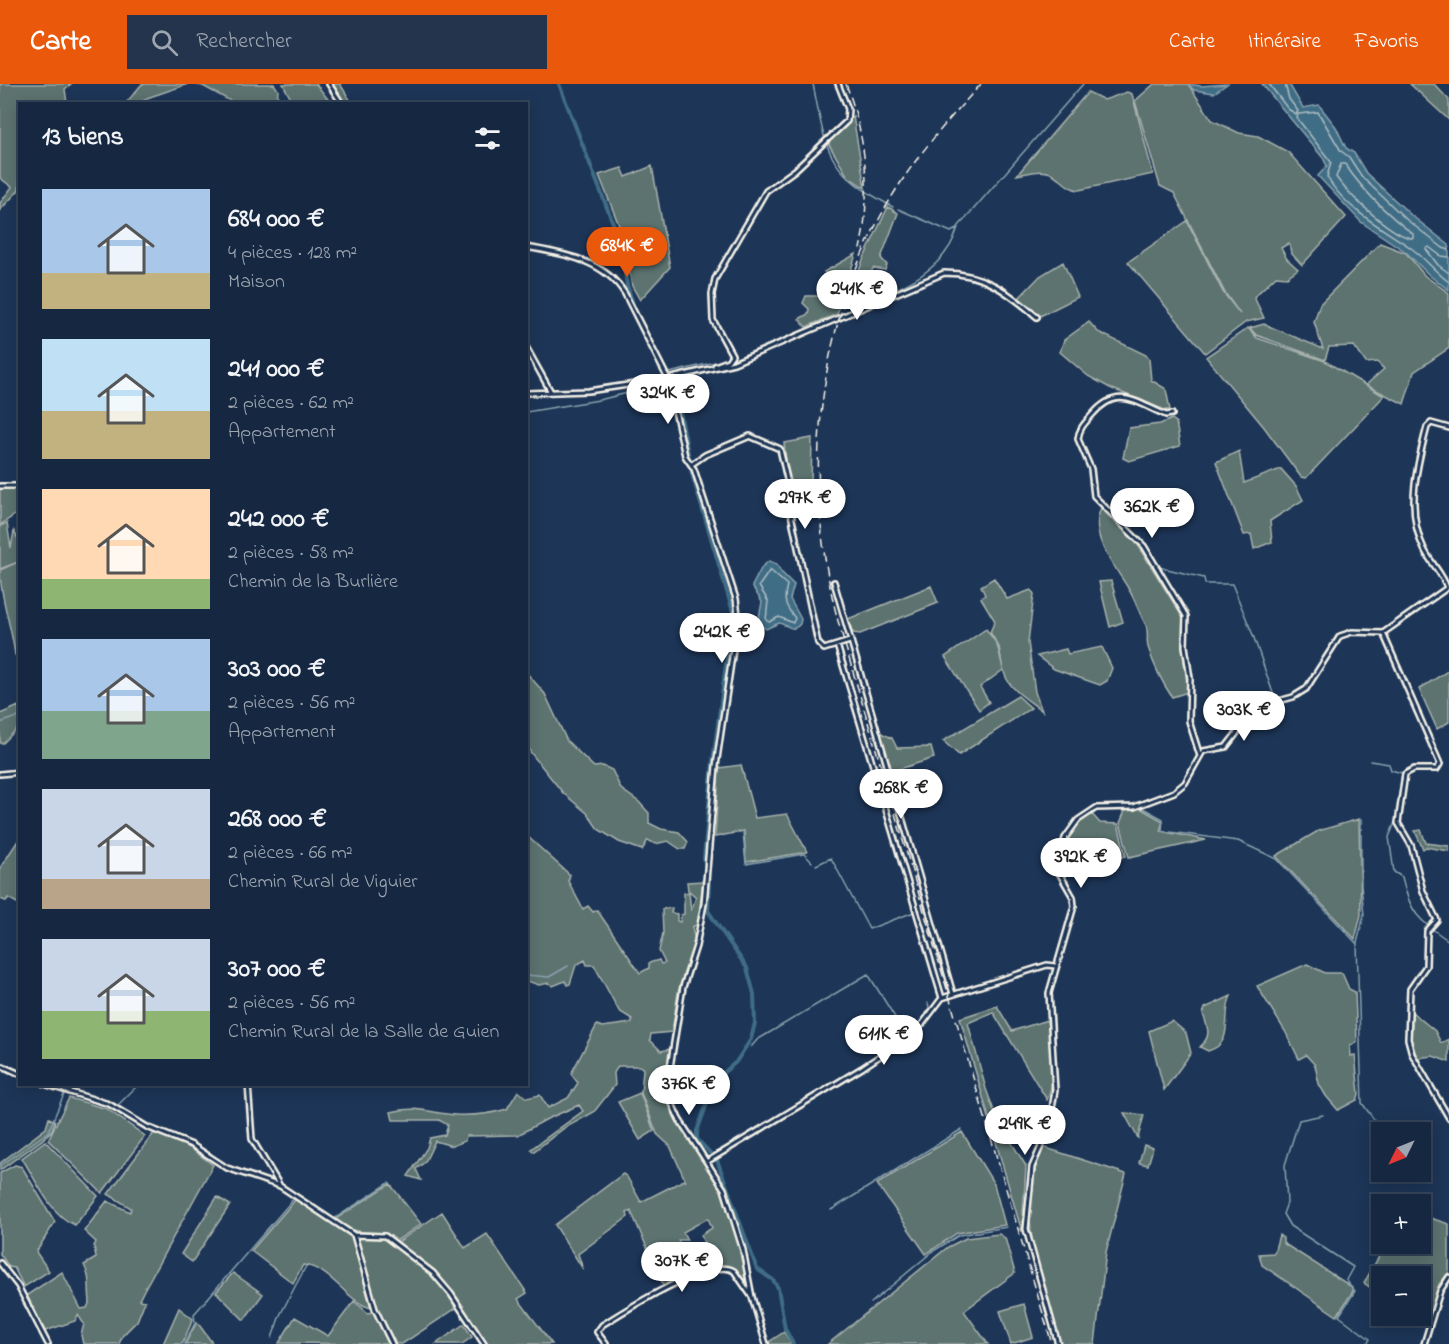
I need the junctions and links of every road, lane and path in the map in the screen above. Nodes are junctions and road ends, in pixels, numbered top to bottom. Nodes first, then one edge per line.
1 (329, 84) edge
2 (838, 84) edge
3 (341, 102) edge
4 (528, 247) edge
5 (1037, 317) dead end
6 (528, 350) edge
7 (708, 369) junction
8 (670, 378) junction
9 (551, 392) junction
10 (528, 393) edge
11 (1172, 414) dead end
12 (1449, 428) edge
13 (691, 464) junction
14 (0, 486) edge
15 (18, 486) edge
16 (834, 582) dead end
17 (1382, 633) junction
18 (850, 641) junction
19 (837, 645) junction
20 (1200, 756) junction
21 (18, 772) edge
22 (0, 774) edge
23 (1055, 966) junction
24 (953, 994) junction
25 (942, 998) junction
26 (0, 1065) edge
27 (18, 1073) edge
28 (50, 1086) edge
29 (248, 1086) edge
30 (1449, 1118) edge
31 (708, 1161) junction
32 (280, 1186) junction
33 (354, 1235) junction
34 (0, 1263) edge
35 (1449, 1277) edge
36 (752, 1297) junction
37 (48, 1344) edge
38 (392, 1344) edge
39 (484, 1344) edge
40 (606, 1344) edge
41 (766, 1344) edge
42 (1058, 1344) edge
43 (1424, 1344) edge

1 - 3 street
2 - 7 street
4 - 8 street
5 - 7 street
6 - 9 street
7 - 8 street
8 - 9 street
8 - 13 street
9 - 10 street
11 - 20 street
12 - 17 street
13 - 19 street
13 - 31 street
14 - 15 street
16 - 18 street
17 - 20 street
17 - 30 street
18 - 19 street
18 - 24 street
19 - 25 street
20 - 23 street
21 - 22 street
23 - 24 street
23 - 42 street
24 - 25 street
25 - 31 street
26 - 27 street
28 - 32 street
29 - 32 street
31 - 36 street
32 - 33 street
33 - 38 street
33 - 39 street
34 - 37 street
35 - 43 street
36 - 40 street
36 - 41 street

